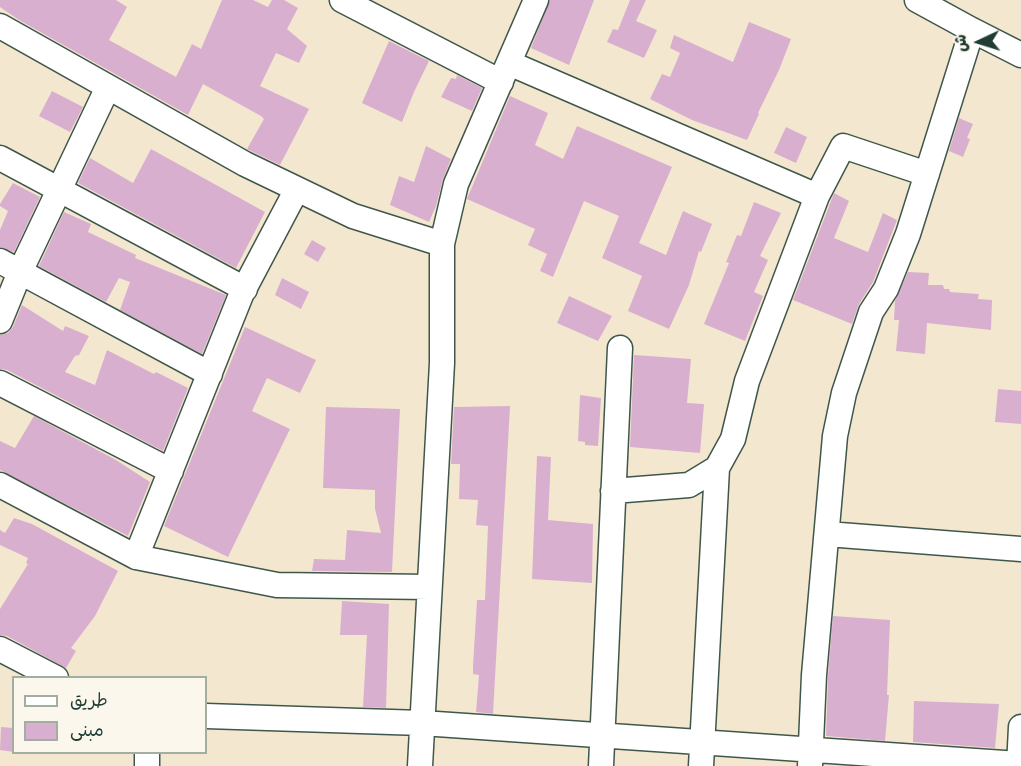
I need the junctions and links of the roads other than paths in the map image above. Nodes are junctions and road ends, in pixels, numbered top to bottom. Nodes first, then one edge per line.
1 (342, 0) edge
2 (536, 0) edge
3 (917, 0) edge
4 (0, 26) edge
5 (972, 30) junction
6 (1021, 55) edge
7 (505, 72) junction
8 (108, 87) junction
9 (0, 158) edge
10 (927, 174) junction
11 (59, 189) junction
12 (297, 189) junction
13 (817, 196) junction
14 (442, 244) junction
15 (10, 266) edge
16 (245, 289) junction
17 (0, 321) edge
18 (620, 348) dead end
19 (210, 374) junction
20 (0, 383) edge
21 (717, 468) junction
22 (171, 471) junction
23 (0, 485) edge
24 (613, 491) junction
25 (826, 534) junction
26 (1021, 549) edge
27 (136, 557) junction
28 (429, 587) junction
29 (0, 649) edge
30 (52, 676) edge
31 (207, 716) edge
32 (422, 723) junction
33 (1021, 727) edge
34 (602, 734) junction
35 (702, 742) junction
36 (810, 758) edge
37 (1019, 765) edge
38 (420, 766) edge
39 (601, 766) edge
40 (701, 766) edge

1 - 7 street
2 - 7 street
3 - 5 street
4 - 8 street
5 - 6 street
5 - 10 street
7 - 13 street
7 - 14 street
8 - 11 street
8 - 12 street
9 - 11 street
10 - 13 street
10 - 25 street
11 - 15 street
11 - 16 street
12 - 14 street
12 - 16 street
13 - 21 street
14 - 28 street
15 - 17 street
15 - 19 street
16 - 19 street
18 - 24 street
19 - 22 street
20 - 22 street
21 - 24 street
21 - 35 street
22 - 27 street
23 - 27 street
24 - 34 street
25 - 26 street
25 - 36 street
27 - 28 street
28 - 32 street
29 - 30 street
31 - 32 street
32 - 34 street
32 - 38 street
33 - 37 street
34 - 35 street
34 - 39 street
35 - 36 street
35 - 40 street
36 - 37 street

